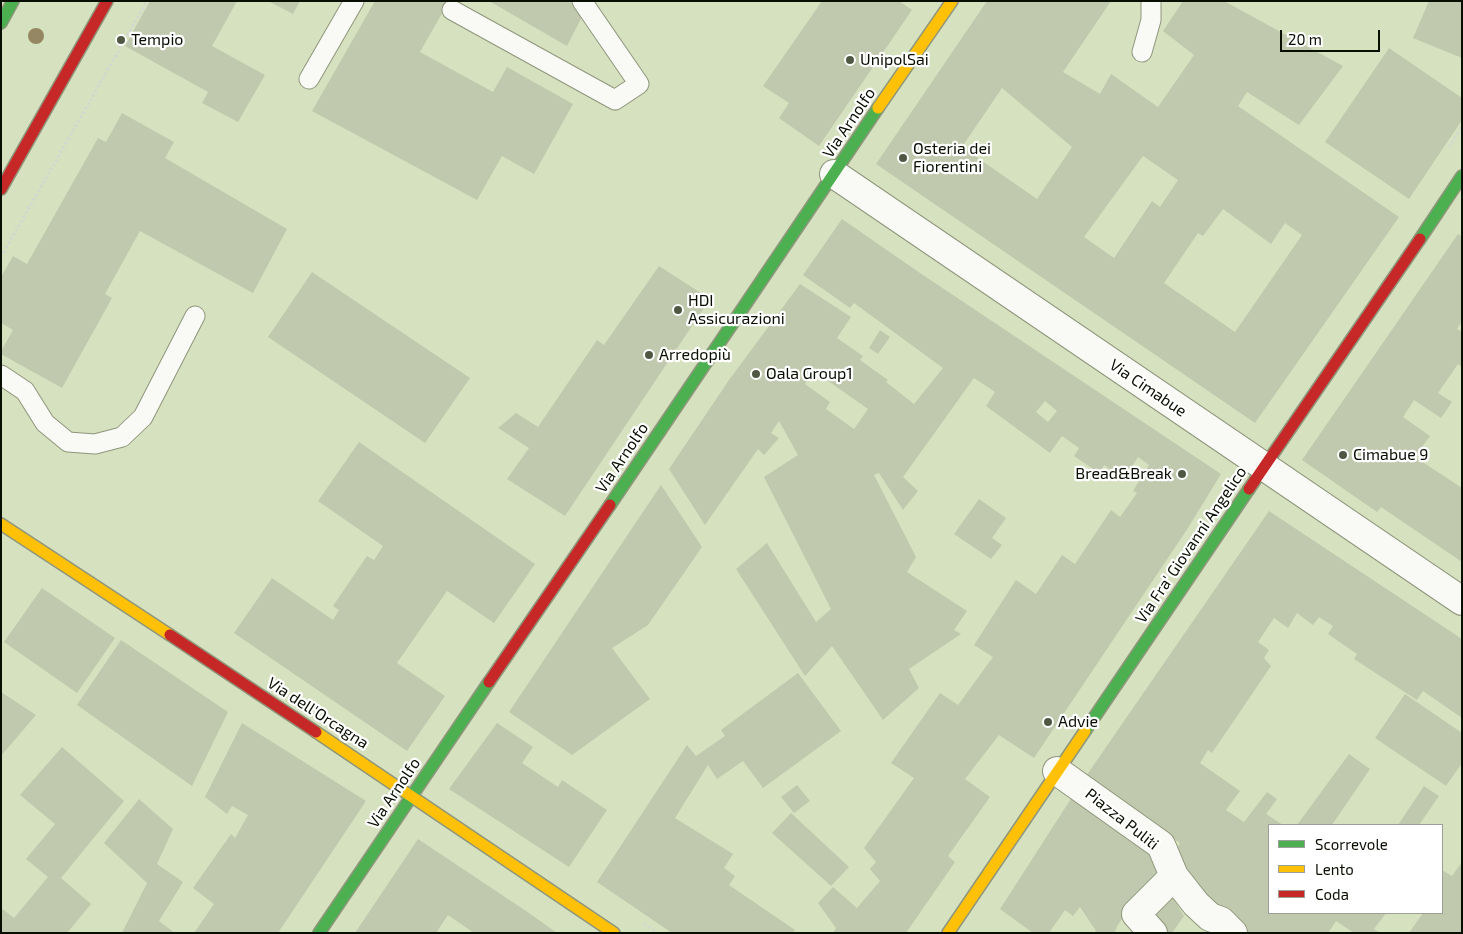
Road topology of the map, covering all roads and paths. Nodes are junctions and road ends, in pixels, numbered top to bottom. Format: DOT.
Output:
graph roads {
  1 [pos="13,1"];
  2 [pos="107,1"];
  3 [pos="147,1"];
  4 [pos="354,1"];
  5 [pos="582,1"];
  6 [pos="952,1"];
  7 [pos="1151,1"];
  8 [pos="452,10"];
  9 [pos="1,23"];
  10 [pos="1142,52"];
  11 [pos="309,79"];
  12 [pos="834,174"];
  13 [pos="1462,176"];
  14 [pos="1,189"];
  15 [pos="1,257"];
  16 [pos="196,316"];
  17 [pos="1,375"];
  18 [pos="1264,467"];
  19 [pos="1,524"];
  20 [pos="1462,601"];
  21 [pos="1057,770"];
  22 [pos="412,795"];
  23 [pos="1174,876"];
  24 [pos="639,920"];
  25 [pos="1203,925"];
  26 [pos="319,933"];
  27 [pos="614,933"];
  28 [pos="658,933"];
  29 [pos="948,933"];
  30 [pos="1153,933"];
  31 [pos="1233,933"];
  1 -- 9 [label="street"];
  2 -- 14 [label="street"];
  3 -- 15 [label="path"];
  4 -- 11 [label="lane"];
  5 -- 8 [label="lane"];
  6 -- 12 [label="street, Via Arnolfo"];
  7 -- 10 [label="lane"];
  12 -- 18 [label="street, Via Cimabue"];
  12 -- 22 [label="street, Via Arnolfo"];
  13 -- 18 [label="street, Via Fra' Giovanni Angelico"];
  16 -- 17 [label="lane"];
  18 -- 20 [label="street, Via Cimabue"];
  18 -- 21 [label="street, Via Fra' Giovanni Angelico"];
  19 -- 22 [label="street, Via dell'Orcagna"];
  21 -- 23 [label="street, Piazza Puliti"];
  21 -- 29 [label="street, Via Fra' Giovanni Angelico"];
  22 -- 26 [label="street, Via Arnolfo"];
  22 -- 27 [label="street, Via dell'Orcagna"];
  23 -- 25 [label="street, Piazza Puliti"];
  23 -- 30 [label="street"];
  24 -- 28 [label="path"];
  25 -- 31 [label="street, Piazza Puliti"];
}
